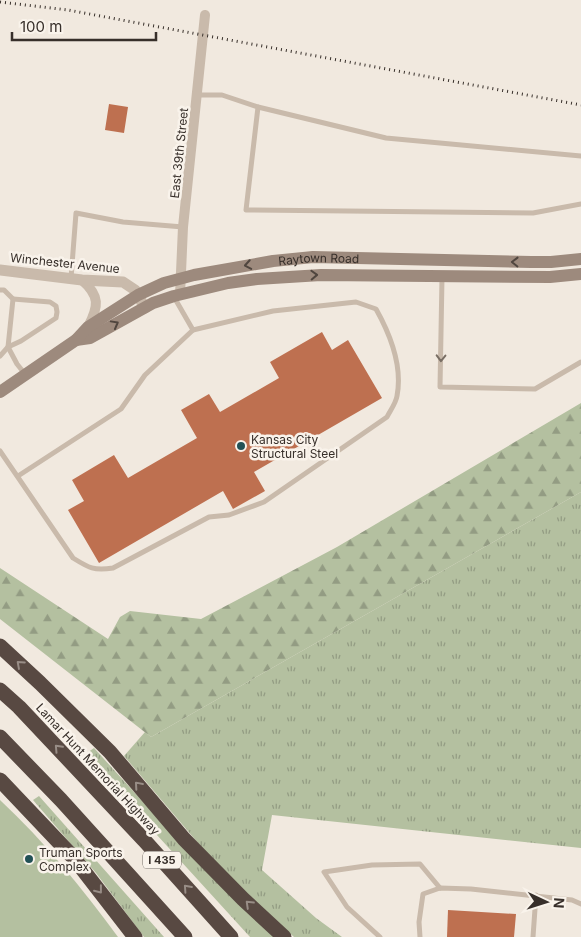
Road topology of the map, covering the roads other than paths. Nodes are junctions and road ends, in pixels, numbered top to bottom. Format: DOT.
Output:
graph roads {
  1 [pos="205,15"];
  2 [pos="198,95"];
  3 [pos="258,107"];
  4 [pos="581,156"];
  5 [pos="581,204"];
  6 [pos="183,228"];
  7 [pos="380,259"];
  8 [pos="581,259"];
  9 [pos="551,262"];
  10 [pos="0,270"];
  11 [pos="581,274"];
  12 [pos="378,275"];
  13 [pos="442,276"];
  14 [pos="552,277"];
  15 [pos="180,278"];
  16 [pos="77,279"];
  17 [pos="0,290"];
  18 [pos="138,295"];
  19 [pos="177,296"];
  20 [pos="13,299"];
  21 [pos="145,308"];
  22 [pos="88,327"];
  23 [pos="193,330"];
  24 [pos="76,340"];
  25 [pos="8,347"];
  26 [pos="0,356"];
  27 [pos="581,362"];
  28 [pos="26,374"];
  29 [pos="0,392"];
  30 [pos="0,451"];
  31 [pos="18,476"];
  32 [pos="0,646"];
  33 [pos="0,690"];
  34 [pos="0,737"];
  35 [pos="0,780"];
  36 [pos="440,888"];
  37 [pos="536,895"];
  38 [pos="581,904"];
  39 [pos="135,937"];
  40 [pos="185,937"];
  41 [pos="231,937"];
  42 [pos="284,937"];
  43 [pos="380,937"];
  44 [pos="420,937"];
  45 [pos="533,937"];
  1 -- 2 [label="street, East 39th Street"];
  2 -- 3 [label="lane"];
  2 -- 6 [label="street, East 39th Street"];
  3 -- 4 [label="lane"];
  3 -- 5 [label="lane"];
  6 -- 15 [label="street, East 39th Street"];
  6 -- 16 [label="lane"];
  9 -- 7 [label="main road, Raytown Road, one-way"];
  7 -- 12 [label="main road"];
  7 -- 15 [label="main road, Raytown Road, one-way"];
  8 -- 9 [label="main road, Raytown Road"];
  9 -- 14 [label="main road"];
  10 -- 16 [label="street, Winchester Avenue"];
  11 -- 14 [label="main road, Raytown Road"];
  12 -- 13 [label="main road, Raytown Road"];
  19 -- 12 [label="main road, Raytown Road, one-way"];
  13 -- 14 [label="main road, Raytown Road"];
  13 -- 27 [label="lane, one-way"];
  15 -- 18 [label="main road, Raytown Road"];
  15 -- 19 [label="street, East 39th Street"];
  16 -- 18 [label="street, Winchester Avenue"];
  16 -- 22 [label="street"];
  17 -- 20 [label="lane"];
  18 -- 21 [label="street, Winchester Avenue"];
  18 -- 22 [label="main road, Raytown Road"];
  19 -- 21 [label="main road, Raytown Road"];
  19 -- 23 [label="lane"];
  20 -- 25 [label="lane"];
  20 -- 25 [label="lane"];
  24 -- 21 [label="main road, Raytown Road, one-way"];
  22 -- 24 [label="main road, Raytown Road"];
  23 -- 31 [label="lane"];
  23 -- 31 [label="lane"];
  24 -- 28 [label="main road, Raytown Road"];
  25 -- 26 [label="lane"];
  25 -- 28 [label="lane"];
  28 -- 29 [label="main road, Raytown Road"];
  30 -- 31 [label="lane"];
  42 -- 32 [label="highway, one-way"];
  41 -- 33 [label="highway, Lamar Hunt Memorial Highway / I 435, one-way"];
  34 -- 40 [label="highway, I 435"];
  35 -- 39 [label="highway, one-way"];
  36 -- 37 [label="lane"];
  36 -- 43 [label="lane"];
  36 -- 44 [label="lane"];
  37 -- 38 [label="lane"];
  37 -- 45 [label="lane"];
}
